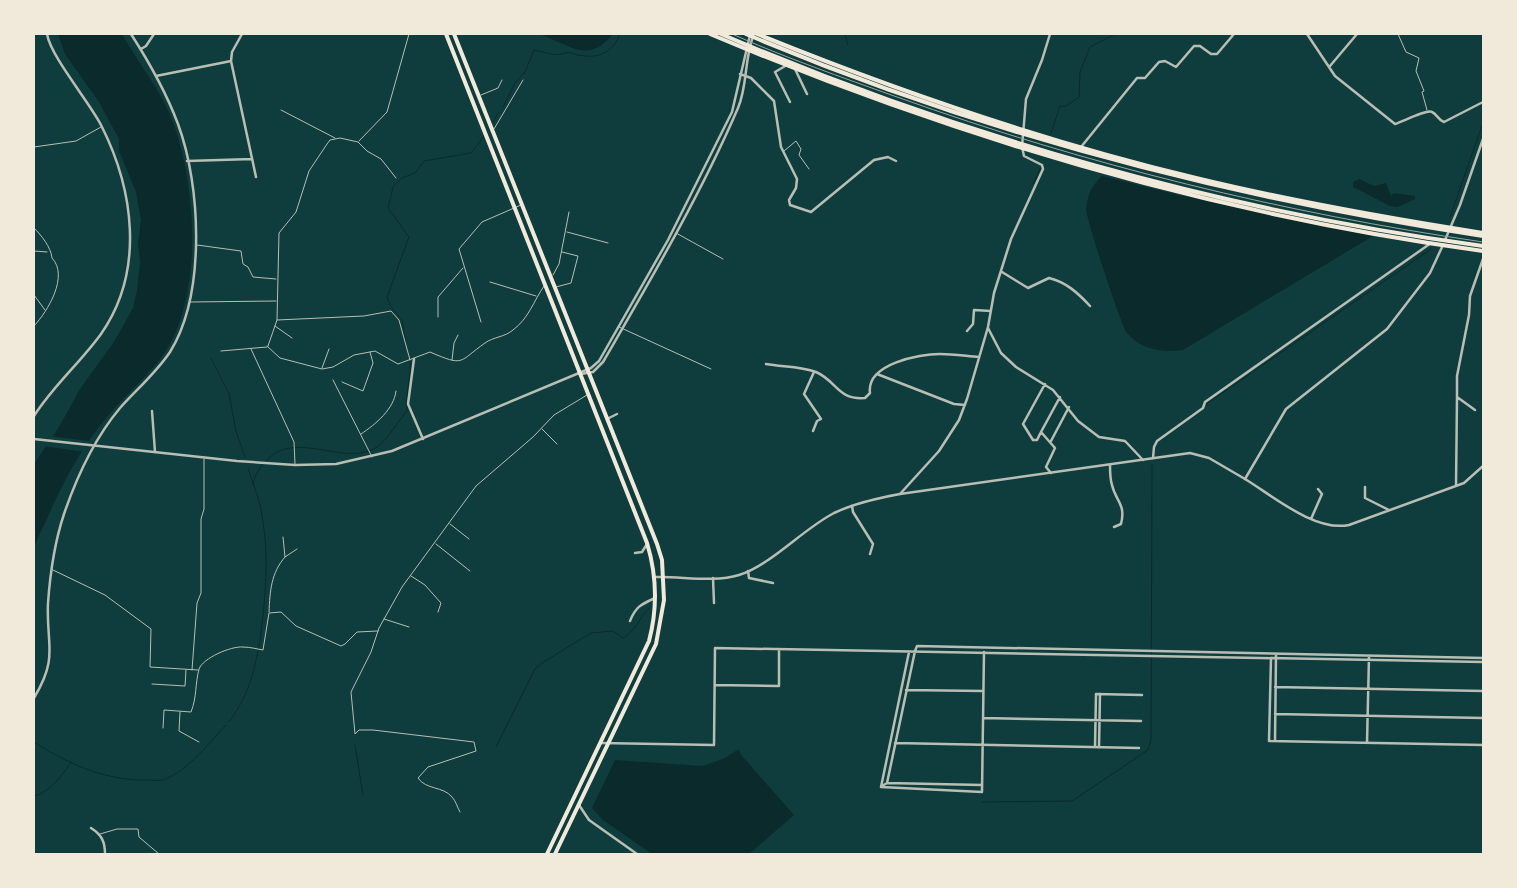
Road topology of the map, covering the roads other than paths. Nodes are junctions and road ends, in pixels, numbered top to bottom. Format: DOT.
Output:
graph roads {
  1 [pos="47,34"];
  2 [pos="131,34"];
  3 [pos="154,34"];
  4 [pos="242,34"];
  5 [pos="409,34"];
  6 [pos="446,34"];
  7 [pos="454,34"];
  8 [pos="712,34"];
  9 [pos="721,34"];
  10 [pos="752,34"];
  11 [pos="1050,34"];
  12 [pos="1234,34"];
  13 [pos="1307,34"];
  14 [pos="1357,34"];
  15 [pos="1398,34"];
  16 [pos="732,39"];
  17 [pos="748,47"];
  18 [pos="141,49"];
  19 [pos="231,61"];
  20 [pos="786,65"];
  21 [pos="1330,66"];
  22 [pos="795,69"];
  23 [pos="740,74"];
  24 [pos="744,74"];
  25 [pos="156,76"];
  26 [pos="502,80"];
  27 [pos="523,80"];
  28 [pos="882,83"];
  29 [pos="866,92"];
  30 [pos="896,92"];
  31 [pos="806,94"];
  32 [pos="478,96"];
  33 [pos="790,102"];
  34 [pos="884,102"];
  35 [pos="1483,102"];
  36 [pos="281,110"];
  37 [pos="1428,111"];
  38 [pos="102,127"];
  39 [pos="492,131"];
  40 [pos="1023,132"];
  41 [pos="335,138"];
  42 [pos="1483,139"];
  43 [pos="358,142"];
  44 [pos="716,143"];
  45 [pos="720,144"];
  46 [pos="1022,145"];
  47 [pos="34,147"];
  48 [pos="1081,147"];
  49 [pos="783,152"];
  50 [pos="252,159"];
  51 [pos="187,161"];
  52 [pos="896,161"];
  53 [pos="809,169"];
  54 [pos="1128,173"];
  55 [pos="256,177"];
  56 [pos="396,178"];
  57 [pos="1159,186"];
  58 [pos="1238,191"];
  59 [pos="1254,191"];
  60 [pos="521,205"];
  61 [pos="1235,205"];
  62 [pos="1253,205"];
  63 [pos="1324,205"];
  64 [pos="514,208"];
  65 [pos="569,212"];
  66 [pos="1341,213"];
  67 [pos="681,214"];
  68 [pos="685,216"];
  69 [pos="34,228"];
  70 [pos="1449,229"];
  71 [pos="566,232"];
  72 [pos="1483,232"];
  73 [pos="676,233"];
  74 [pos="1483,236"];
  75 [pos="608,243"];
  76 [pos="1431,243"];
  77 [pos="1444,243"];
  78 [pos="197,245"];
  79 [pos="1483,246"];
  80 [pos="34,251"];
  81 [pos="1483,251"];
  82 [pos="47,252"];
  83 [pos="562,252"];
  84 [pos="723,259"];
  85 [pos="1483,259"];
  86 [pos="464,267"];
  87 [pos="1002,272"];
  88 [pos="277,279"];
  89 [pos="550,279"];
  90 [pos="490,282"];
  91 [pos="545,285"];
  92 [pos="553,288"];
  93 [pos="34,295"];
  94 [pos="537,296"];
  95 [pos="277,301"];
  96 [pos="190,302"];
  97 [pos="1090,306"];
  98 [pos="45,310"];
  99 [pos="991,311"];
  100 [pos="438,317"];
  101 [pos="277,320"];
  102 [pos="480,322"];
  103 [pos="34,326"];
  104 [pos="275,326"];
  105 [pos="618,326"];
  106 [pos="988,327"];
  107 [pos="622,328"];
  108 [pos="967,330"];
  109 [pos="458,335"];
  110 [pos="292,338"];
  111 [pos="267,346"];
  112 [pos="251,349"];
  113 [pos="328,349"];
  114 [pos="221,351"];
  115 [pos="370,352"];
  116 [pos="979,357"];
  117 [pos="414,359"];
  118 [pos="410,361"];
  119 [pos="452,361"];
  120 [pos="766,364"];
  121 [pos="322,368"];
  122 [pos="711,368"];
  123 [pos="587,372"];
  124 [pos="814,372"];
  125 [pos="580,374"];
  126 [pos="877,374"];
  127 [pos="333,380"];
  128 [pos="342,382"];
  129 [pos="1045,384"];
  130 [pos="396,391"];
  131 [pos="595,392"];
  132 [pos="588,395"];
  133 [pos="1060,396"];
  134 [pos="1456,397"];
  135 [pos="965,405"];
  136 [pos="1069,407"];
  137 [pos="1475,410"];
  138 [pos="152,411"];
  139 [pos="617,414"];
  140 [pos="34,416"];
  141 [pos="606,419"];
  142 [pos="541,428"];
  143 [pos="813,431"];
  144 [pos="1042,432"];
  145 [pos="361,434"];
  146 [pos="423,438"];
  147 [pos="34,439"];
  148 [pos="1051,441"];
  149 [pos="557,444"];
  150 [pos="94,446"];
  151 [pos="155,452"];
  152 [pos="372,457"];
  153 [pos="204,458"];
  154 [pos="1154,458"];
  155 [pos="1143,460"];
  156 [pos="295,465"];
  157 [pos="1110,465"];
  158 [pos="1483,466"];
  159 [pos="1051,473"];
  160 [pos="1245,479"];
  161 [pos="1366,486"];
  162 [pos="1456,486"];
  163 [pos="1318,489"];
  164 [pos="900,494"];
  165 [pos="852,506"];
  166 [pos="1389,510"];
  167 [pos="1311,519"];
  168 [pos="449,524"];
  169 [pos="1114,527"];
  170 [pos="282,537"];
  171 [pos="469,539"];
  172 [pos="647,543"];
  173 [pos="435,544"];
  174 [pos="298,549"];
  175 [pos="636,553"];
  176 [pos="870,554"];
  177 [pos="285,557"];
  178 [pos="53,570"];
  179 [pos="470,571"];
  180 [pos="748,571"];
  181 [pos="410,576"];
  182 [pos="655,577"];
  183 [pos="664,577"];
  184 [pos="713,578"];
  185 [pos="773,583"];
  186 [pos="656,597"];
  187 [pos="714,603"];
  188 [pos="438,612"];
  189 [pos="269,613"];
  190 [pos="384,619"];
  191 [pos="630,621"];
  192 [pos="409,627"];
  193 [pos="379,631"];
  194 [pos="779,650"];
  195 [pos="915,651"];
  196 [pos="909,652"];
  197 [pos="984,652"];
  198 [pos="1272,654"];
  199 [pos="1369,656"];
  200 [pos="1276,657"];
  201 [pos="1271,658"];
  202 [pos="1483,658"];
  203 [pos="1369,660"];
  204 [pos="1483,662"];
  205 [pos="186,669"];
  206 [pos="192,670"];
  207 [pos="199,670"];
  208 [pos="152,684"];
  209 [pos="715,685"];
  210 [pos="1275,687"];
  211 [pos="1368,688"];
  212 [pos="906,690"];
  213 [pos="983,691"];
  214 [pos="1483,691"];
  215 [pos="1100,694"];
  216 [pos="1142,695"];
  217 [pos="34,698"];
  218 [pos="180,711"];
  219 [pos="1275,714"];
  220 [pos="1368,716"];
  221 [pos="983,718"];
  222 [pos="1483,718"];
  223 [pos="1097,721"];
  224 [pos="1141,722"];
  225 [pos="163,728"];
  226 [pos="1274,741"];
  227 [pos="199,742"];
  228 [pos="600,743"];
  229 [pos="895,743"];
  230 [pos="1367,743"];
  231 [pos="608,744"];
  232 [pos="982,745"];
  233 [pos="1483,745"];
  234 [pos="1097,747"];
  235 [pos="1139,748"];
  236 [pos="886,784"];
  237 [pos="982,785"];
  238 [pos="880,787"];
  239 [pos="579,805"];
  240 [pos="460,812"];
  241 [pos="91,828"];
  242 [pos="100,834"];
  243 [pos="105,854"];
  244 [pos="159,854"];
  245 [pos="547,854"];
  246 [pos="555,854"];
  247 [pos="637,854"];
  1 -- 38 [label="street"];
  2 -- 18 [label="street"];
  3 -- 18 [label="street"];
  4 -- 19 [label="street"];
  5 -- 43 [label="lane"];
  6 -- 64 [label="main road"];
  7 -- 32 [label="main road"];
  8 -- 16 [label="main road"];
  8 -- 17 [label="main road"];
  9 -- 16 [label="main road"];
  10 -- 17 [label="street"];
  10 -- 28 [label="main road"];
  10 -- 30 [label="main road"];
  11 -- 40 [label="street"];
  12 -- 48 [label="street"];
  13 -- 21 [label="street"];
  14 -- 21 [label="street"];
  15 -- 37 [label="lane"];
  16 -- 17 [label="main road"];
  17 -- 20 [label="main road"];
  17 -- 23 [label="street"];
  17 -- 24 [label="street"];
  17 -- 29 [label="main road"];
  18 -- 25 [label="street"];
  19 -- 25 [label="street"];
  19 -- 50 [label="street"];
  20 -- 22 [label="main road"];
  20 -- 33 [label="street"];
  21 -- 37 [label="street"];
  22 -- 31 [label="street"];
  22 -- 34 [label="main road"];
  23 -- 24 [label="street"];
  23 -- 44 [label="street"];
  24 -- 45 [label="street"];
  24 -- 49 [label="street"];
  25 -- 51 [label="street"];
  26 -- 32 [label="lane"];
  27 -- 39 [label="lane"];
  28 -- 30 [label="main road"];
  28 -- 40 [label="main road"];
  29 -- 34 [label="main road"];
  29 -- 46 [label="main road"];
  30 -- 40 [label="main road"];
  32 -- 39 [label="main road"];
  34 -- 46 [label="main road"];
  35 -- 37 [label="street"];
  36 -- 41 [label="lane"];
  38 -- 47 [label="lane"];
  38 -- 140 [label="street"];
  39 -- 60 [label="main road"];
  40 -- 46 [label="street"];
  40 -- 48 [label="main road"];
  40 -- 58 [label="main road"];
  41 -- 43 [label="lane"];
  41 -- 88 [label="lane"];
  42 -- 70 [label="street"];
  43 -- 56 [label="lane"];
  44 -- 45 [label="street"];
  44 -- 67 [label="street"];
  45 -- 68 [label="street"];
  46 -- 54 [label="main road"];
  46 -- 57 [label="main road"];
  46 -- 87 [label="street"];
  48 -- 59 [label="main road"];
  49 -- 52 [label="street"];
  49 -- 53 [label="lane"];
  50 -- 51 [label="street"];
  50 -- 55 [label="street"];
  51 -- 78 [label="street"];
  54 -- 57 [label="main road"];
  54 -- 62 [label="main road"];
  57 -- 61 [label="main road"];
  58 -- 59 [label="main road"];
  58 -- 66 [label="main road"];
  59 -- 63 [label="main road"];
  60 -- 64 [label="lane"];
  60 -- 89 [label="main road"];
  61 -- 62 [label="main road"];
  61 -- 76 [label="main road"];
  62 -- 77 [label="main road"];
  63 -- 66 [label="main road"];
  63 -- 70 [label="main road"];
  64 -- 86 [label="lane"];
  64 -- 91 [label="main road"];
  65 -- 71 [label="lane"];
  66 -- 70 [label="main road"];
  67 -- 68 [label="street"];
  67 -- 105 [label="street"];
  68 -- 73 [label="street"];
  69 -- 98 [label="lane"];
  70 -- 72 [label="main road"];
  70 -- 74 [label="main road"];
  70 -- 77 [label="street"];
  71 -- 75 [label="lane"];
  71 -- 83 [label="lane"];
  73 -- 84 [label="lane"];
  73 -- 107 [label="street"];
  76 -- 77 [label="main road"];
  76 -- 154 [label="street"];
  77 -- 79 [label="main road"];
  77 -- 81 [label="main road"];
  77 -- 160 [label="street"];
  78 -- 88 [label="lane"];
  78 -- 96 [label="street"];
  80 -- 82 [label="lane"];
  83 -- 89 [label="lane"];
  83 -- 92 [label="lane"];
  85 -- 134 [label="street"];
  86 -- 100 [label="lane"];
  86 -- 102 [label="lane"];
  87 -- 97 [label="street"];
  87 -- 99 [label="street"];
  88 -- 95 [label="lane"];
  89 -- 91 [label="lane"];
  89 -- 92 [label="main road"];
  90 -- 94 [label="lane"];
  91 -- 94 [label="lane"];
  91 -- 125 [label="main road"];
  92 -- 123 [label="main road"];
  93 -- 98 [label="lane"];
  94 -- 119 [label="lane"];
  95 -- 96 [label="lane"];
  95 -- 101 [label="lane"];
  96 -- 150 [label="street"];
  98 -- 103 [label="lane"];
  99 -- 106 [label="street"];
  99 -- 108 [label="street"];
  101 -- 104 [label="lane"];
  101 -- 118 [label="lane"];
  104 -- 110 [label="lane"];
  104 -- 111 [label="lane"];
  105 -- 107 [label="lane"];
  105 -- 123 [label="street"];
  106 -- 116 [label="street"];
  106 -- 129 [label="street"];
  107 -- 122 [label="lane"];
  107 -- 123 [label="street"];
  109 -- 119 [label="lane"];
  111 -- 112 [label="lane"];
  111 -- 121 [label="lane"];
  112 -- 114 [label="lane"];
  112 -- 156 [label="lane"];
  113 -- 121 [label="lane"];
  115 -- 118 [label="lane"];
  115 -- 121 [label="lane"];
  115 -- 128 [label="lane"];
  116 -- 126 [label="street"];
  116 -- 135 [label="street"];
  117 -- 118 [label="lane"];
  117 -- 119 [label="lane"];
  117 -- 146 [label="street"];
  120 -- 124 [label="street"];
  123 -- 125 [label="street"];
  123 -- 131 [label="main road"];
  124 -- 126 [label="street"];
  124 -- 143 [label="street"];
  125 -- 132 [label="main road"];
  125 -- 146 [label="street"];
  126 -- 135 [label="street"];
  127 -- 145 [label="lane"];
  129 -- 133 [label="street"];
  129 -- 144 [label="street"];
  130 -- 145 [label="lane"];
  131 -- 132 [label="lane"];
  131 -- 141 [label="main road"];
  132 -- 142 [label="lane"];
  132 -- 172 [label="main road"];
  133 -- 136 [label="street"];
  133 -- 144 [label="street"];
  134 -- 137 [label="street"];
  134 -- 162 [label="street"];
  135 -- 164 [label="street"];
  136 -- 148 [label="street"];
  136 -- 155 [label="street"];
  138 -- 151 [label="street"];
  139 -- 141 [label="street"];
  141 -- 183 [label="main road"];
  142 -- 149 [label="lane"];
  142 -- 168 [label="lane"];
  144 -- 148 [label="street"];
  145 -- 152 [label="lane"];
  146 -- 152 [label="street"];
  147 -- 150 [label="street"];
  148 -- 159 [label="street"];
  150 -- 151 [label="street"];
  150 -- 178 [label="street"];
  151 -- 153 [label="street"];
  152 -- 156 [label="street"];
  153 -- 156 [label="street"];
  153 -- 206 [label="lane"];
  154 -- 155 [label="street"];
  154 -- 160 [label="street"];
  155 -- 157 [label="street"];
  157 -- 159 [label="street"];
  157 -- 169 [label="street"];
  158 -- 162 [label="street"];
  159 -- 164 [label="street"];
  160 -- 167 [label="street"];
  161 -- 166 [label="street"];
  162 -- 166 [label="street"];
  163 -- 167 [label="street"];
  164 -- 165 [label="street"];
  165 -- 176 [label="street"];
  165 -- 180 [label="street"];
  166 -- 167 [label="street"];
  168 -- 171 [label="lane"];
  168 -- 173 [label="lane"];
  170 -- 177 [label="lane"];
  172 -- 175 [label="street"];
  172 -- 182 [label="main road"];
  173 -- 179 [label="lane"];
  173 -- 181 [label="lane"];
  174 -- 177 [label="lane"];
  177 -- 189 [label="lane"];
  178 -- 205 [label="lane"];
  178 -- 217 [label="street"];
  180 -- 184 [label="street"];
  180 -- 185 [label="street"];
  181 -- 188 [label="lane"];
  181 -- 190 [label="lane"];
  182 -- 183 [label="street"];
  182 -- 186 [label="main road"];
  183 -- 184 [label="street"];
  183 -- 231 [label="main road"];
  184 -- 187 [label="street"];
  186 -- 191 [label="street"];
  186 -- 228 [label="main road"];
  189 -- 193 [label="lane"];
  189 -- 207 [label="lane"];
  190 -- 192 [label="lane"];
  190 -- 193 [label="lane"];
  193 -- 240 [label="lane"];
  194 -- 196 [label="street"];
  194 -- 209 [label="street"];
  194 -- 209 [label="street"];
  195 -- 196 [label="street"];
  195 -- 197 [label="street"];
  195 -- 198 [label="street"];
  195 -- 212 [label="street"];
  196 -- 238 [label="street"];
  197 -- 201 [label="street"];
  197 -- 213 [label="street"];
  198 -- 200 [label="street"];
  198 -- 201 [label="street"];
  199 -- 200 [label="street"];
  199 -- 202 [label="street"];
  199 -- 203 [label="street"];
  200 -- 201 [label="street"];
  200 -- 203 [label="street"];
  200 -- 210 [label="street"];
  201 -- 226 [label="street"];
  203 -- 204 [label="street"];
  203 -- 211 [label="street"];
  205 -- 206 [label="lane"];
  205 -- 208 [label="lane"];
  206 -- 207 [label="lane"];
  207 -- 218 [label="lane"];
  209 -- 231 [label="street"];
  210 -- 211 [label="street"];
  210 -- 219 [label="street"];
  211 -- 214 [label="street"];
  211 -- 220 [label="street"];
  212 -- 213 [label="street"];
  212 -- 229 [label="street"];
  213 -- 221 [label="street"];
  215 -- 216 [label="street"];
  215 -- 223 [label="street"];
  215 -- 223 [label="street"];
  218 -- 225 [label="lane"];
  218 -- 227 [label="lane"];
  219 -- 220 [label="street"];
  219 -- 226 [label="street"];
  220 -- 222 [label="street"];
  220 -- 230 [label="street"];
  221 -- 223 [label="street"];
  221 -- 232 [label="street"];
  223 -- 224 [label="street"];
  223 -- 234 [label="street"];
  226 -- 230 [label="street"];
  228 -- 231 [label="street"];
  228 -- 245 [label="main road"];
  229 -- 232 [label="street"];
  229 -- 236 [label="street"];
  230 -- 233 [label="street"];
  231 -- 239 [label="main road"];
  232 -- 234 [label="street"];
  232 -- 237 [label="street"];
  234 -- 235 [label="street"];
  236 -- 237 [label="street"];
  236 -- 238 [label="street"];
  237 -- 238 [label="street"];
  239 -- 246 [label="main road"];
  239 -- 247 [label="street"];
  241 -- 242 [label="street"];
  242 -- 243 [label="street"];
  242 -- 244 [label="lane"];
}
